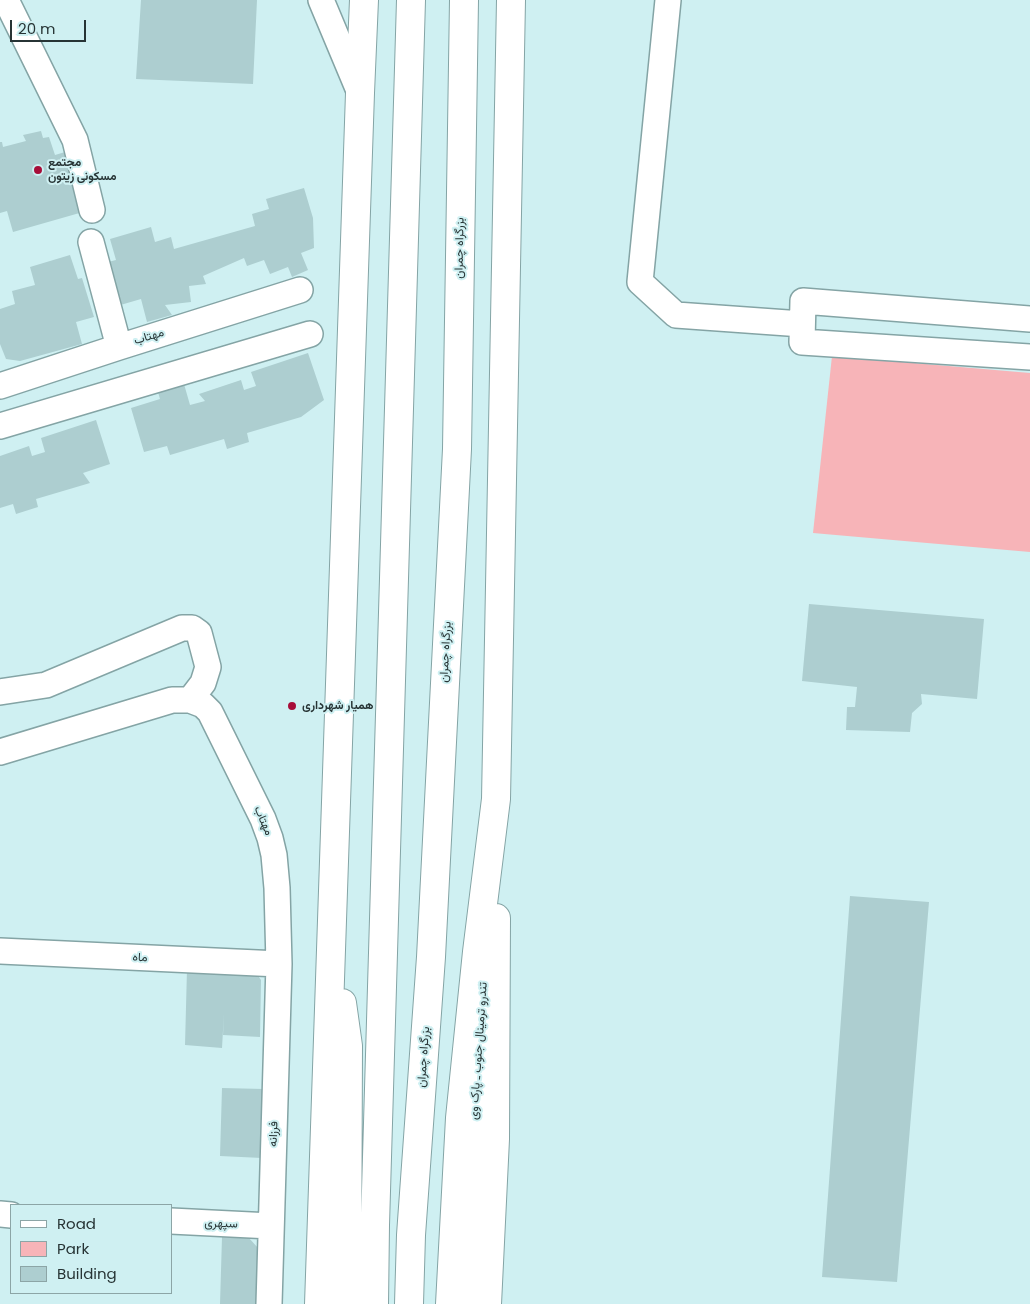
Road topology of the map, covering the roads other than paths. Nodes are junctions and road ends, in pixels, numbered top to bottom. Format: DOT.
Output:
graph roads {
  1 [pos="6,0"];
  2 [pos="321,0"];
  3 [pos="364,0"];
  4 [pos="410,0"];
  5 [pos="464,0"];
  6 [pos="668,0"];
  7 [pos="0,6"];
  8 [pos="511,12"];
  9 [pos="360,92"];
  10 [pos="92,210"];
  11 [pos="91,242"];
  12 [pos="300,290"];
  13 [pos="1030,319"];
  14 [pos="802,324"];
  15 [pos="310,334"];
  16 [pos="119,347"];
  17 [pos="1030,357"];
  18 [pos="0,386"];
  19 [pos="0,426"];
  20 [pos="0,692"];
  21 [pos="190,700"];
  22 [pos="0,752"];
  23 [pos="496,799"];
  24 [pos="332,920"];
  25 [pos="0,951"];
  26 [pos="279,964"];
  27 [pos="172,1222"];
  28 [pos="271,1226"];
  29 [pos="269,1304"];
  30 [pos="319,1304"];
  31 [pos="347,1304"];
  32 [pos="374,1304"];
  33 [pos="409,1304"];
  34 [pos="450,1304"];
  35 [pos="467,1304"];
  36 [pos="488,1304"];
  1 -- 7 [label="street"];
  1 -- 10 [label="street"];
  2 -- 9 [label="street"];
  3 -- 9 [label="highway"];
  4 -- 32 [label="highway"];
  5 -- 33 [label="highway, بزرگراه چمران"];
  6 -- 14 [label="street"];
  8 -- 23 [label="highway"];
  9 -- 24 [label="highway"];
  11 -- 16 [label="street"];
  12 -- 16 [label="street, مهتاب"];
  13 -- 14 [label="street"];
  14 -- 17 [label="street"];
  15 -- 19 [label="street"];
  16 -- 18 [label="street, مهتاب"];
  20 -- 21 [label="street"];
  21 -- 22 [label="street"];
  21 -- 26 [label="street, مهتاب"];
  23 -- 34 [label="highway"];
  23 -- 35 [label="street, تندرو ترمینال جنوب ـ پارک وی"];
  23 -- 36 [label="highway"];
  24 -- 30 [label="highway"];
  24 -- 31 [label="highway"];
  25 -- 26 [label="street, ماه"];
  26 -- 28 [label="street, فرزانه"];
  27 -- 28 [label="street, سپهری"];
  28 -- 29 [label="street, فرزانه"];
}
